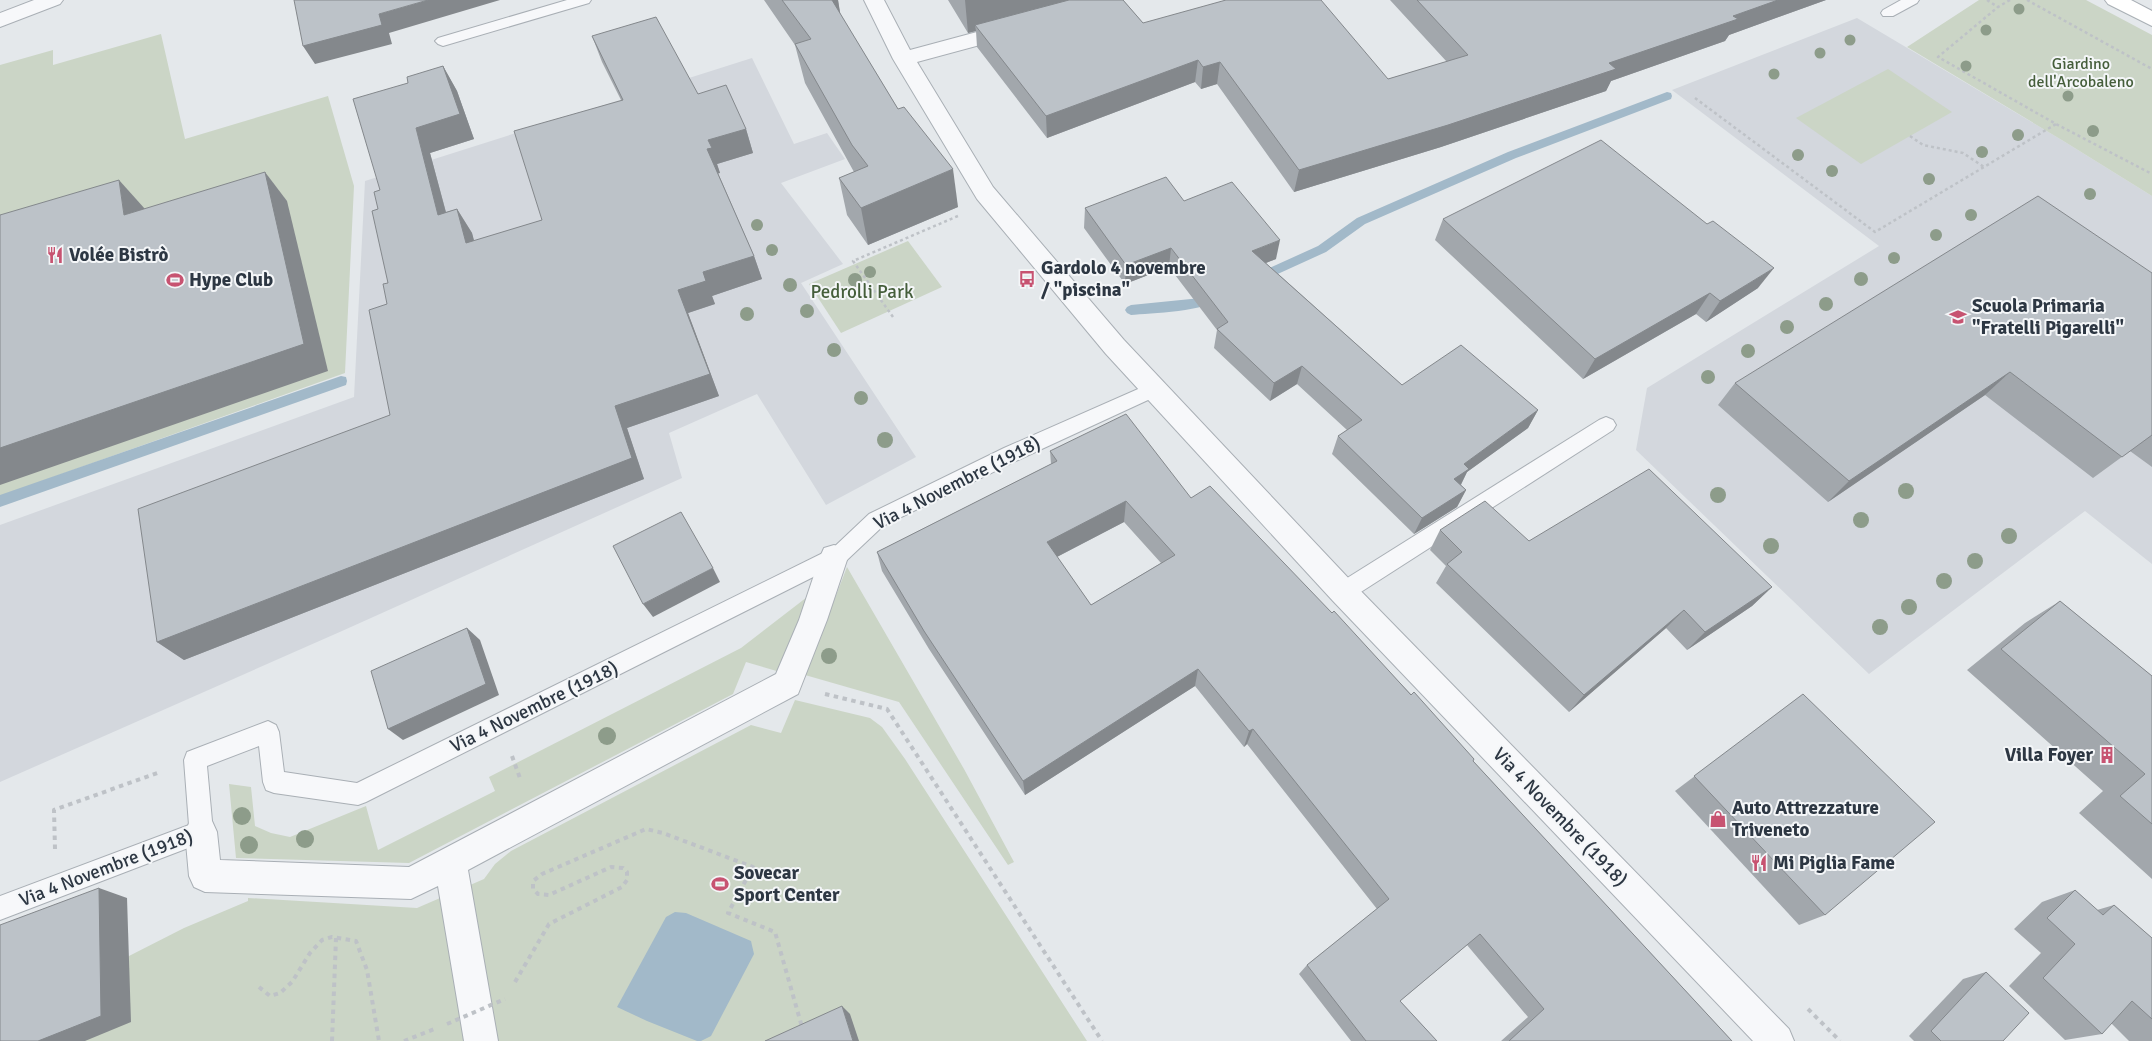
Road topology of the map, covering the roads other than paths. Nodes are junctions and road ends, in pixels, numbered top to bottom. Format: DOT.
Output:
graph roads {
  1 [pos="53,0"];
  2 [pos="584,0"];
  3 [pos="874,0"];
  4 [pos="1912,0"];
  5 [pos="2115,0"];
  6 [pos="1888,13"];
  7 [pos="2152,19"];
  8 [pos="0,20"];
  9 [pos="1033,24"];
  10 [pos="443,41"];
  11 [pos="904,59"];
  12 [pos="1154,389"];
  13 [pos="1606,425"];
  14 [pos="834,557"];
  15 [pos="1343,592"];
  16 [pos="201,832"];
  17 [pos="450,863"];
  18 [pos="0,908"];
  19 [pos="481,1041"];
  20 [pos="1777,1041"];
  1 -- 8 [label="street"];
  2 -- 10 [label="lane"];
  3 -- 11 [label="street, Via 4 Novembre (1918)"];
  4 -- 6 [label="lane"];
  5 -- 7 [label="main road"];
  9 -- 11 [label="street"];
  11 -- 12 [label="street, Via 4 Novembre (1918)"];
  12 -- 14 [label="lane, Via 4 Novembre (1918)"];
  12 -- 15 [label="street, Via 4 Novembre (1918)"];
  13 -- 15 [label="lane"];
  14 -- 16 [label="lane, Via 4 Novembre (1918)"];
  14 -- 17 [label="street"];
  15 -- 20 [label="street, Via 4 Novembre (1918)"];
  16 -- 17 [label="street"];
  16 -- 18 [label="lane, Via 4 Novembre (1918)"];
  17 -- 19 [label="street"];
}
